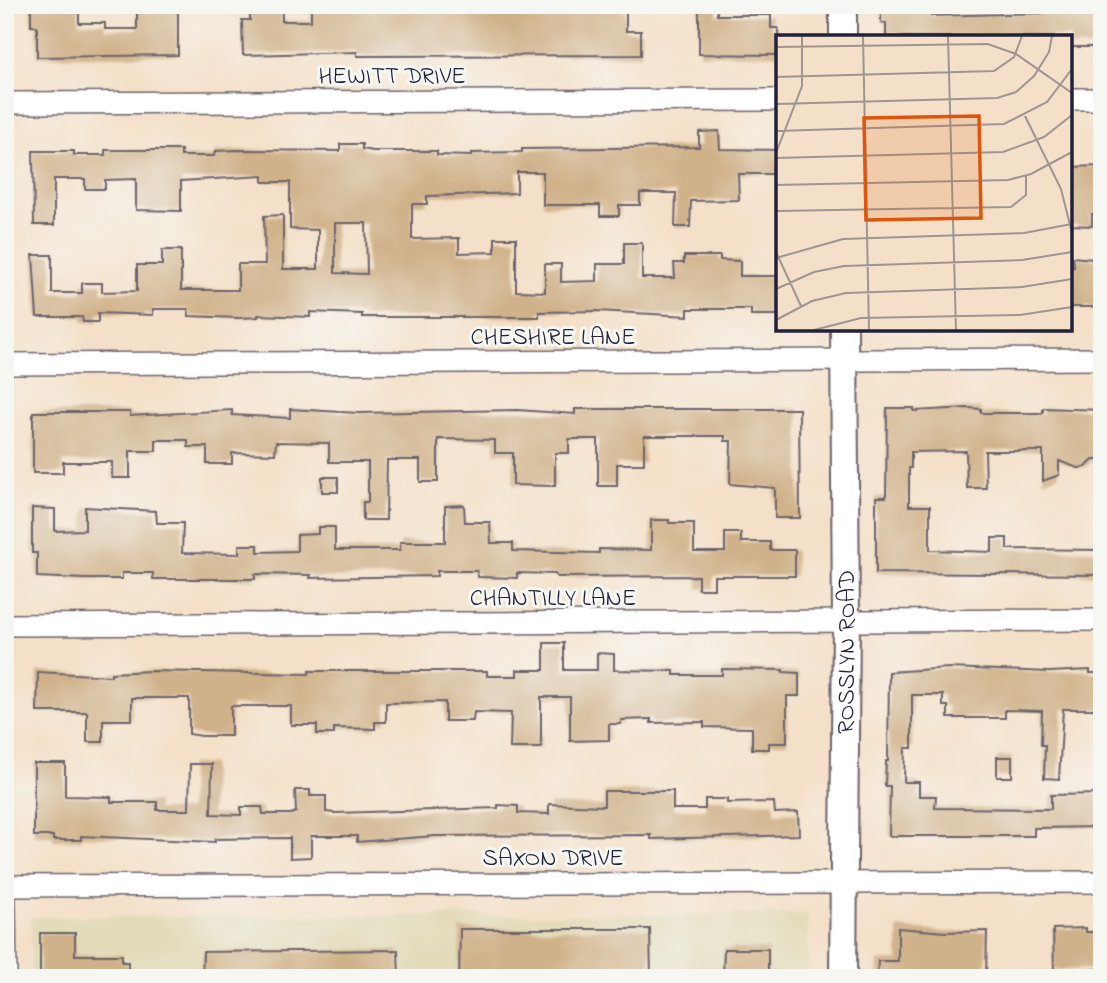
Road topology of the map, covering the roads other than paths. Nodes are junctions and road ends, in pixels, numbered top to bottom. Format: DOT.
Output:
graph roads {
  1 [pos="843,5"];
  2 [pos="843,35"];
  3 [pos="1072,99"];
  4 [pos="1102,99"];
  5 [pos="776,100"];
  6 [pos="5,103"];
  7 [pos="844,331"];
  8 [pos="1102,359"];
  9 [pos="844,360"];
  10 [pos="5,364"];
  11 [pos="1102,620"];
  12 [pos="846,622"];
  13 [pos="5,625"];
  14 [pos="842,882"];
  15 [pos="1102,882"];
  16 [pos="5,886"];
  17 [pos="5,902"];
  18 [pos="6,978"];
  19 [pos="842,978"];
  1 -- 2 [label="street"];
  3 -- 4 [label="street"];
  5 -- 6 [label="street, HEWITT DRIVE"];
  7 -- 9 [label="street, ROSSLYN ROAD"];
  8 -- 9 [label="street, CHESHIRE LANE"];
  9 -- 10 [label="street, CHESHIRE LANE"];
  9 -- 12 [label="street, ROSSLYN ROAD"];
  11 -- 12 [label="street, CHANTILLY LANE"];
  12 -- 13 [label="street, CHANTILLY LANE"];
  12 -- 14 [label="street, ROSSLYN ROAD"];
  14 -- 15 [label="street, SAXON DRIVE"];
  14 -- 16 [label="street, SAXON DRIVE"];
  14 -- 19 [label="street, ROSSLYN ROAD"];
  17 -- 18 [label="street"];
}
